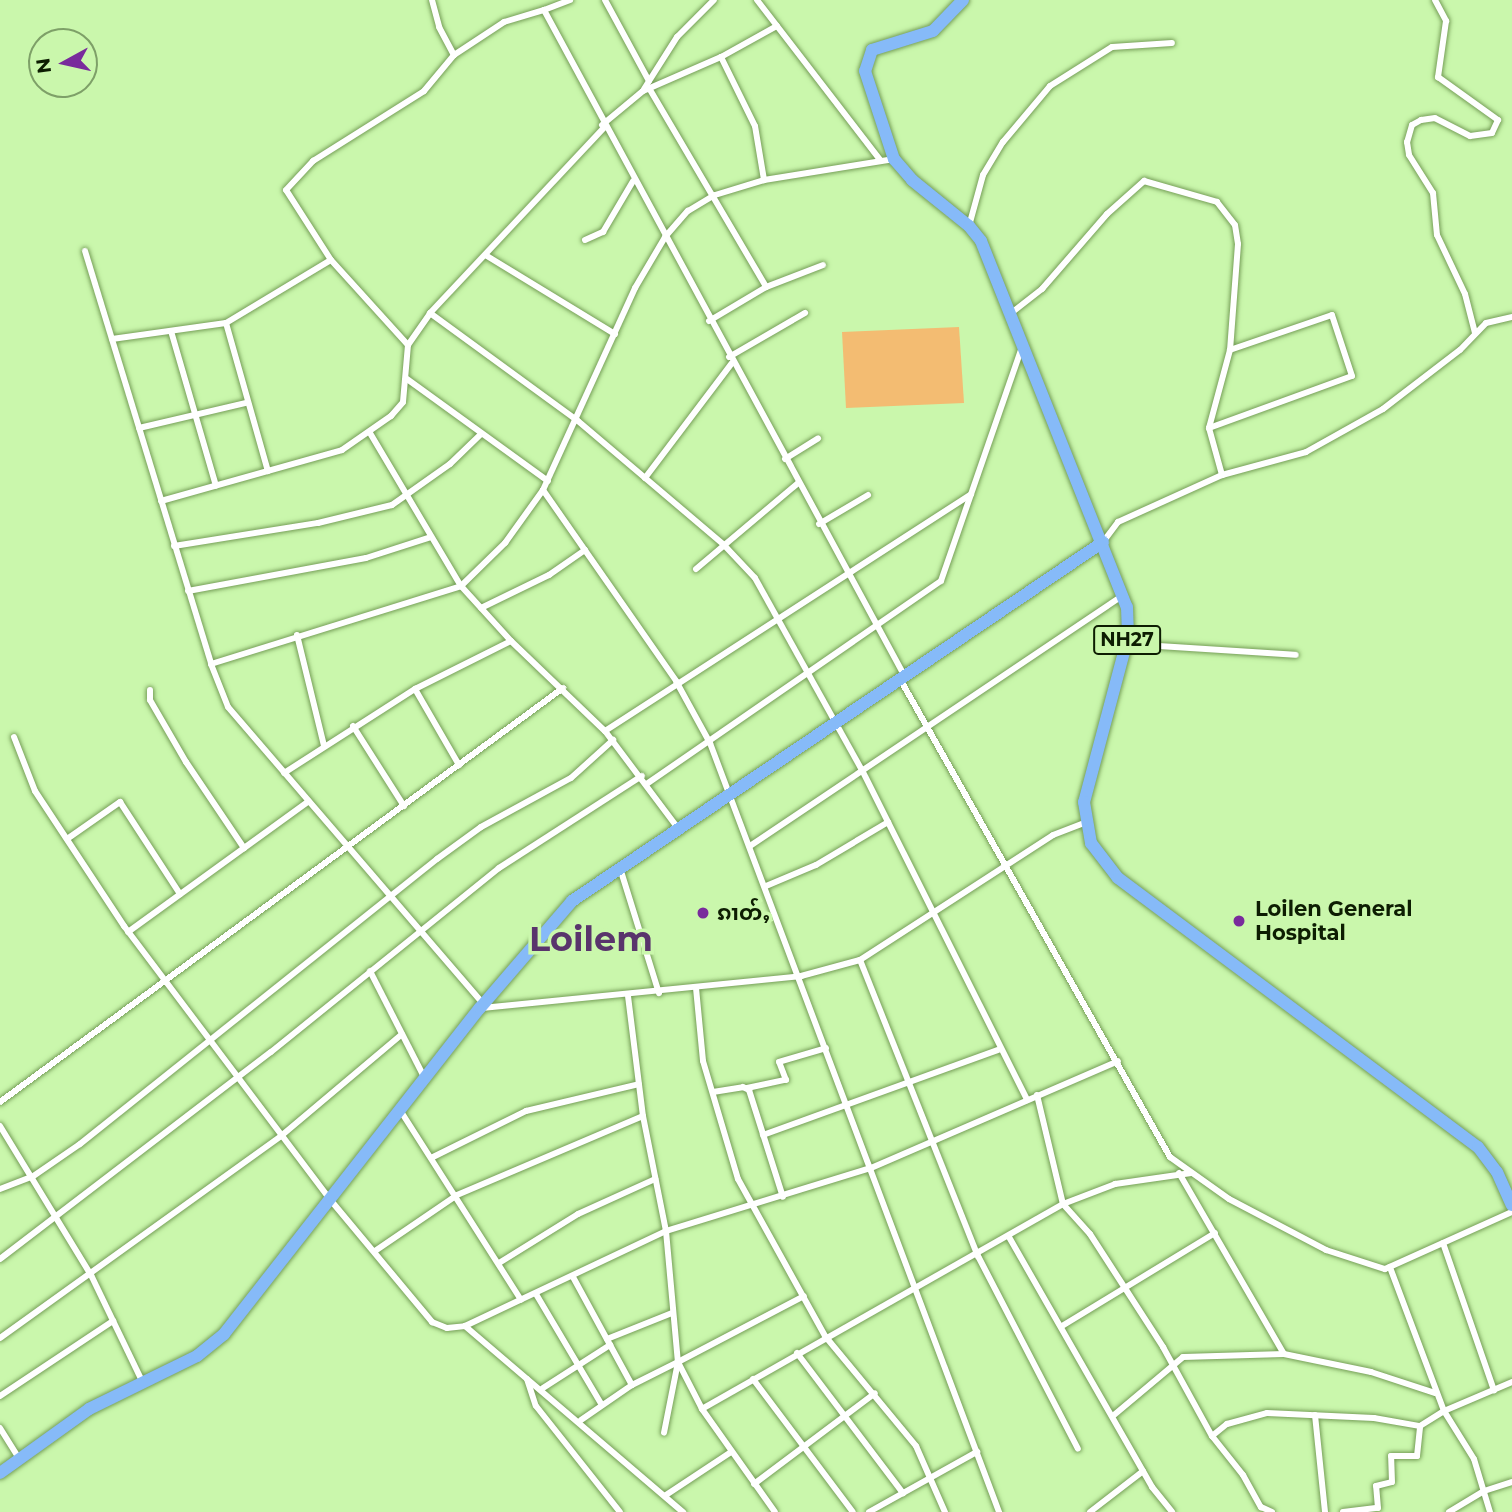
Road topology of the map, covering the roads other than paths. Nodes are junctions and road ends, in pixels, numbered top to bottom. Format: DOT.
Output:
graph roads {
  1 [pos="432,0"];
  2 [pos="570,0"];
  3 [pos="605,0"];
  4 [pos="714,0"];
  5 [pos="757,0"];
  6 [pos="963,0"];
  7 [pos="1435,0"];
  8 [pos="544,10"];
  9 [pos="777,26"];
  10 [pos="1172,43"];
  11 [pos="454,55"];
  12 [pos="721,57"];
  13 [pos="647,87"];
  14 [pos="603,127"];
  15 [pos="888,160"];
  16 [pos="764,180"];
  17 [pos="633,181"];
  18 [pos="715,195"];
  19 [pos="970,226"];
  20 [pos="665,237"];
  21 [pos="585,240"];
  22 [pos="85,251"];
  23 [pos="487,256"];
  24 [pos="331,260"];
  25 [pos="823,265"];
  26 [pos="766,287"];
  27 [pos="430,313"];
  28 [pos="806,313"];
  29 [pos="1010,314"];
  30 [pos="1512,317"];
  31 [pos="709,321"];
  32 [pos="226,323"];
  33 [pos="171,331"];
  34 [pos="1475,333"];
  35 [pos="615,334"];
  36 [pos="112,339"];
  37 [pos="408,345"];
  38 [pos="1023,345"];
  39 [pos="1230,350"];
  40 [pos="730,360"];
  41 [pos="407,379"];
  42 [pos="246,402"];
  43 [pos="193,415"];
  44 [pos="578,421"];
  45 [pos="139,428"];
  46 [pos="1209,428"];
  47 [pos="370,433"];
  48 [pos="481,434"];
  49 [pos="818,438"];
  50 [pos="785,459"];
  51 [pos="268,471"];
  52 [pos="1222,475"];
  53 [pos="645,478"];
  54 [pos="548,481"];
  55 [pos="798,483"];
  56 [pos="216,486"];
  57 [pos="543,490"];
  58 [pos="972,493"];
  59 [pos="868,495"];
  60 [pos="408,497"];
  61 [pos="161,501"];
  62 [pos="819,524"];
  63 [pos="431,537"];
  64 [pos="1103,542"];
  65 [pos="724,545"];
  66 [pos="174,546"];
  67 [pos="585,551"];
  68 [pos="696,569"];
  69 [pos="847,576"];
  70 [pos="461,586"];
  71 [pos="188,591"];
  72 [pos="1123,595"];
  73 [pos="481,608"];
  74 [pos="779,614"];
  75 [pos="876,628"];
  76 [pos="297,635"];
  77 [pos="511,641"];
  78 [pos="1126,644"];
  79 [pos="1296,655"];
  80 [pos="211,664"];
  81 [pos="809,673"];
  82 [pos="902,677"];
  83 [pos="676,681"];
  84 [pos="563,688"];
  85 [pos="415,689"];
  86 [pos="150,690"];
  87 [pos="834,722"];
  88 [pos="353,726"];
  89 [pos="929,728"];
  90 [pos="605,731"];
  91 [pos="14,737"];
  92 [pos="613,740"];
  93 [pos="710,743"];
  94 [pos="324,746"];
  95 [pos="459,765"];
  96 [pos="862,770"];
  97 [pos="284,773"];
  98 [pos="642,776"];
  99 [pos="648,783"];
  100 [pos="729,792"];
  101 [pos="309,801"];
  102 [pos="404,806"];
  103 [pos="888,822"];
  104 [pos="1085,823"];
  105 [pos="677,827"];
  106 [pos="67,839"];
  107 [pos="750,846"];
  108 [pos="349,847"];
  109 [pos="244,848"];
  110 [pos="1005,864"];
  111 [pos="619,866"];
  112 [pos="766,886"];
  113 [pos="180,894"];
  114 [pos="393,897"];
  115 [pos="933,909"];
  116 [pos="421,929"];
  117 [pos="128,932"];
  118 [pos="860,960"];
  119 [pos="370,971"];
  120 [pos="801,976"];
  121 [pos="166,982"];
  122 [pos="696,988"];
  123 [pos="659,993"];
  124 [pos="628,996"];
  125 [pos="482,1005"];
  126 [pos="401,1034"];
  127 [pos="210,1043"];
  128 [pos="826,1048"];
  129 [pos="998,1050"];
  130 [pos="1118,1061"];
  131 [pos="424,1077"];
  132 [pos="236,1078"];
  133 [pos="908,1082"];
  134 [pos="639,1084"];
  135 [pos="747,1088"];
  136 [pos="713,1092"];
  137 [pos="1037,1095"];
  138 [pos="1027,1100"];
  139 [pos="0,1102"];
  140 [pos="847,1104"];
  141 [pos="399,1109"];
  142 [pos="643,1116"];
  143 [pos="0,1126"];
  144 [pos="763,1135"];
  145 [pos="281,1136"];
  146 [pos="932,1145"];
  147 [pos="433,1157"];
  148 [pos="871,1168"];
  149 [pos="1180,1173"];
  150 [pos="1193,1174"];
  151 [pos="32,1177"];
  152 [pos="656,1179"];
  153 [pos="0,1189"];
  154 [pos="457,1195"];
  155 [pos="328,1197"];
  156 [pos="783,1197"];
  157 [pos="1063,1204"];
  158 [pos="1512,1205"];
  159 [pos="754,1206"];
  160 [pos="1512,1212"];
  161 [pos="57,1219"];
  162 [pos="666,1231"];
  163 [pos="1215,1233"];
  164 [pos="1009,1237"];
  165 [pos="1443,1243"];
  166 [pos="375,1251"];
  167 [pos="978,1256"];
  168 [pos="0,1259"];
  169 [pos="499,1263"];
  170 [pos="1390,1267"];
  171 [pos="90,1275"];
  172 [pos="573,1277"];
  173 [pos="918,1287"];
  174 [pos="1121,1288"];
  175 [pos="536,1294"];
  176 [pos="804,1296"];
  177 [pos="521,1300"];
  178 [pos="672,1313"];
  179 [pos="113,1321"];
  180 [pos="465,1326"];
  181 [pos="1062,1326"];
  182 [pos="825,1336"];
  183 [pos="0,1338"];
  184 [pos="609,1342"];
  185 [pos="797,1353"];
  186 [pos="1284,1354"];
  187 [pos="678,1362"];
  188 [pos="1172,1362"];
  189 [pos="577,1367"];
  190 [pos="527,1379"];
  191 [pos="753,1379"];
  192 [pos="142,1381"];
  193 [pos="1512,1382"];
  194 [pos="632,1385"];
  195 [pos="544,1388"];
  196 [pos="1494,1390"];
  197 [pos="875,1393"];
  198 [pos="1435,1393"];
  199 [pos="0,1396"];
  200 [pos="602,1405"];
  201 [pos="702,1409"];
  202 [pos="1444,1411"];
  203 [pos="1114,1415"];
  204 [pos="1315,1415"];
  205 [pos="845,1418"];
  206 [pos="581,1420"];
  207 [pos="1420,1426"];
  208 [pos="0,1427"];
  209 [pos="664,1433"];
  210 [pos="1212,1436"];
  211 [pos="803,1446"];
  212 [pos="1078,1449"];
  213 [pos="731,1452"];
  214 [pos="977,1452"];
  215 [pos="19,1459"];
  216 [pos="1143,1471"];
  217 [pos="0,1473"];
  218 [pos="930,1478"];
  219 [pos="1512,1482"];
  220 [pos="754,1484"];
  221 [pos="1484,1490"];
  222 [pos="903,1493"];
  223 [pos="666,1495"];
  224 [pos="620,1512"];
  225 [pos="683,1512"];
  226 [pos="775,1512"];
  227 [pos="853,1512"];
  228 [pos="869,1512"];
  229 [pos="945,1512"];
  230 [pos="999,1512"];
  231 [pos="1090,1512"];
  232 [pos="1172,1512"];
  233 [pos="1272,1512"];
  234 [pos="1325,1512"];
  235 [pos="1343,1512"];
  236 [pos="1449,1512"];
  237 [pos="1490,1512"];
  1 -- 11 [label="street"];
  2 -- 8 [label="street"];
  3 -- 13 [label="street"];
  4 -- 13 [label="street"];
  5 -- 9 [label="street"];
  6 -- 15 [label="highway, NH27"];
  7 -- 34 [label="street"];
  8 -- 11 [label="street"];
  8 -- 14 [label="street"];
  9 -- 12 [label="street"];
  9 -- 15 [label="street"];
  10 -- 19 [label="street"];
  11 -- 24 [label="street"];
  12 -- 13 [label="street"];
  12 -- 16 [label="street"];
  13 -- 14 [label="street"];
  13 -- 18 [label="street"];
  14 -- 17 [label="street"];
  14 -- 23 [label="street"];
  15 -- 16 [label="street"];
  15 -- 19 [label="highway, NH27"];
  16 -- 18 [label="street"];
  17 -- 20 [label="street"];
  17 -- 21 [label="street"];
  18 -- 20 [label="street"];
  18 -- 26 [label="street"];
  19 -- 29 [label="highway, NH27"];
  20 -- 31 [label="street"];
  20 -- 35 [label="street"];
  22 -- 36 [label="street"];
  23 -- 27 [label="street"];
  23 -- 35 [label="street"];
  24 -- 32 [label="street"];
  24 -- 37 [label="street"];
  25 -- 26 [label="street"];
  26 -- 31 [label="street"];
  27 -- 37 [label="street"];
  27 -- 44 [label="street"];
  28 -- 40 [label="street"];
  29 -- 38 [label="highway, NH27"];
  29 -- 39 [label="street"];
  30 -- 34 [label="street"];
  31 -- 40 [label="street"];
  32 -- 33 [label="street"];
  32 -- 42 [label="street"];
  33 -- 36 [label="street"];
  33 -- 43 [label="street"];
  34 -- 52 [label="street"];
  35 -- 44 [label="street"];
  36 -- 45 [label="street"];
  37 -- 41 [label="street"];
  38 -- 58 [label="street"];
  38 -- 64 [label="highway, NH27"];
  39 -- 46 [label="street"];
  39 -- 46 [label="street"];
  40 -- 50 [label="street"];
  40 -- 53 [label="street"];
  41 -- 47 [label="street"];
  41 -- 48 [label="street"];
  42 -- 43 [label="street"];
  42 -- 51 [label="street"];
  43 -- 45 [label="street"];
  43 -- 56 [label="street"];
  44 -- 53 [label="street"];
  44 -- 54 [label="street"];
  45 -- 61 [label="street"];
  46 -- 52 [label="street"];
  47 -- 51 [label="street"];
  47 -- 60 [label="street"];
  48 -- 54 [label="street"];
  48 -- 60 [label="street"];
  49 -- 50 [label="street"];
  50 -- 55 [label="street"];
  51 -- 56 [label="street"];
  52 -- 64 [label="street"];
  53 -- 65 [label="street"];
  54 -- 57 [label="street"];
  55 -- 62 [label="street"];
  55 -- 65 [label="street"];
  56 -- 61 [label="street"];
  57 -- 67 [label="street"];
  57 -- 70 [label="street"];
  58 -- 69 [label="street"];
  58 -- 75 [label="street"];
  59 -- 62 [label="street"];
  60 -- 63 [label="street"];
  60 -- 66 [label="street"];
  61 -- 66 [label="street"];
  62 -- 69 [label="street"];
  63 -- 70 [label="street"];
  63 -- 71 [label="street"];
  64 -- 72 [label="highway, NH27"];
  64 -- 82 [label="highway"];
  65 -- 68 [label="street"];
  65 -- 74 [label="street"];
  66 -- 71 [label="street"];
  67 -- 73 [label="street"];
  67 -- 83 [label="street"];
  69 -- 74 [label="street"];
  69 -- 75 [label="street"];
  70 -- 73 [label="street"];
  70 -- 76 [label="street"];
  71 -- 80 [label="street"];
  72 -- 78 [label="highway, NH27"];
  72 -- 89 [label="street"];
  73 -- 77 [label="street"];
  74 -- 81 [label="street"];
  74 -- 83 [label="street"];
  75 -- 81 [label="street"];
  75 -- 82 [label="street"];
  76 -- 80 [label="street"];
  76 -- 94 [label="street"];
  77 -- 84 [label="street"];
  77 -- 85 [label="street"];
  78 -- 79 [label="street"];
  78 -- 104 [label="highway, NH27"];
  80 -- 97 [label="street"];
  81 -- 87 [label="street"];
  81 -- 93 [label="street"];
  82 -- 87 [label="highway"];
  82 -- 89 [label="street"];
  83 -- 90 [label="street"];
  83 -- 93 [label="street"];
  84 -- 90 [label="street"];
  84 -- 95 [label="street"];
  85 -- 88 [label="street"];
  85 -- 95 [label="street"];
  86 -- 109 [label="street"];
  87 -- 96 [label="street"];
  87 -- 100 [label="highway"];
  88 -- 94 [label="street"];
  88 -- 102 [label="street"];
  89 -- 96 [label="street"];
  89 -- 110 [label="street"];
  90 -- 92 [label="street"];
  91 -- 106 [label="street"];
  92 -- 98 [label="street"];
  92 -- 114 [label="street"];
  93 -- 99 [label="street"];
  93 -- 100 [label="street"];
  94 -- 97 [label="street"];
  95 -- 102 [label="street"];
  96 -- 103 [label="street"];
  96 -- 107 [label="street"];
  97 -- 101 [label="street"];
  98 -- 99 [label="street"];
  98 -- 116 [label="street"];
  99 -- 105 [label="street"];
  100 -- 105 [label="highway"];
  100 -- 107 [label="street"];
  101 -- 108 [label="street"];
  101 -- 109 [label="street"];
  102 -- 108 [label="street"];
  103 -- 112 [label="street"];
  103 -- 115 [label="street"];
  104 -- 110 [label="street"];
  104 -- 158 [label="highway, NH27"];
  105 -- 111 [label="highway"];
  106 -- 113 [label="street"];
  106 -- 117 [label="street"];
  107 -- 112 [label="street"];
  108 -- 114 [label="street"];
  108 -- 121 [label="street"];
  109 -- 113 [label="street"];
  110 -- 115 [label="street"];
  110 -- 130 [label="street"];
  111 -- 123 [label="street"];
  111 -- 125 [label="highway"];
  112 -- 120 [label="street"];
  113 -- 117 [label="street"];
  114 -- 116 [label="street"];
  114 -- 127 [label="street"];
  115 -- 118 [label="street"];
  115 -- 138 [label="street"];
  116 -- 119 [label="street"];
  116 -- 125 [label="street"];
  117 -- 121 [label="street"];
  118 -- 120 [label="street"];
  118 -- 133 [label="street"];
  119 -- 126 [label="street"];
  119 -- 132 [label="street"];
  120 -- 122 [label="street"];
  120 -- 128 [label="street"];
  121 -- 127 [label="street"];
  121 -- 139 [label="street"];
  122 -- 123 [label="street"];
  122 -- 136 [label="street"];
  123 -- 124 [label="street"];
  124 -- 125 [label="street"];
  124 -- 134 [label="street"];
  125 -- 131 [label="highway"];
  126 -- 131 [label="street"];
  126 -- 145 [label="street"];
  127 -- 132 [label="street"];
  127 -- 151 [label="street"];
  128 -- 135 [label="street"];
  128 -- 140 [label="street"];
  129 -- 133 [label="street"];
  130 -- 137 [label="street"];
  130 -- 150 [label="street"];
  131 -- 141 [label="highway"];
  132 -- 145 [label="street"];
  132 -- 161 [label="street"];
  133 -- 140 [label="street"];
  133 -- 146 [label="street"];
  134 -- 142 [label="street"];
  134 -- 147 [label="street"];
  135 -- 136 [label="street"];
  135 -- 144 [label="street"];
  136 -- 159 [label="street"];
  137 -- 138 [label="street"];
  137 -- 157 [label="street"];
  138 -- 146 [label="street"];
  140 -- 144 [label="street"];
  140 -- 148 [label="street"];
  141 -- 147 [label="street"];
  141 -- 155 [label="highway"];
  142 -- 152 [label="street"];
  142 -- 154 [label="street"];
  143 -- 151 [label="street"];
  144 -- 156 [label="street"];
  145 -- 155 [label="street"];
  145 -- 171 [label="street"];
  146 -- 148 [label="street"];
  146 -- 167 [label="street"];
  147 -- 154 [label="street"];
  148 -- 156 [label="street"];
  148 -- 173 [label="street"];
  149 -- 150 [label="street"];
  149 -- 157 [label="street"];
  149 -- 163 [label="street"];
  150 -- 170 [label="street"];
  151 -- 153 [label="street"];
  151 -- 161 [label="street"];
  152 -- 162 [label="street"];
  152 -- 169 [label="street"];
  154 -- 166 [label="street"];
  154 -- 169 [label="street"];
  155 -- 166 [label="street"];
  155 -- 192 [label="highway"];
  156 -- 159 [label="street"];
  157 -- 164 [label="street"];
  157 -- 174 [label="street"];
  159 -- 162 [label="street"];
  159 -- 176 [label="street"];
  160 -- 165 [label="street"];
  161 -- 168 [label="street"];
  161 -- 171 [label="street"];
  162 -- 172 [label="street"];
  162 -- 178 [label="street"];
  163 -- 174 [label="street"];
  163 -- 186 [label="street"];
  164 -- 167 [label="street"];
  164 -- 181 [label="street"];
  165 -- 170 [label="street"];
  165 -- 196 [label="street"];
  166 -- 180 [label="street"];
  167 -- 173 [label="street"];
  167 -- 212 [label="street"];
  169 -- 177 [label="street"];
  170 -- 198 [label="street"];
  171 -- 179 [label="street"];
  171 -- 183 [label="street"];
  172 -- 175 [label="street"];
  172 -- 184 [label="street"];
  173 -- 182 [label="street"];
  173 -- 214 [label="street"];
  174 -- 181 [label="street"];
  174 -- 188 [label="street"];
  175 -- 177 [label="street"];
  175 -- 189 [label="street"];
  176 -- 182 [label="street"];
  176 -- 187 [label="street"];
  177 -- 180 [label="street"];
  178 -- 184 [label="street"];
  178 -- 187 [label="street"];
  179 -- 192 [label="street"];
  179 -- 199 [label="street"];
  180 -- 190 [label="street"];
  181 -- 203 [label="street"];
  182 -- 185 [label="street"];
  182 -- 197 [label="street"];
  184 -- 189 [label="street"];
  184 -- 194 [label="street"];
  185 -- 191 [label="street"];
  185 -- 205 [label="street"];
  186 -- 188 [label="street"];
  186 -- 198 [label="street"];
  187 -- 194 [label="street"];
  187 -- 201 [label="street"];
  187 -- 209 [label="street"];
  188 -- 203 [label="street"];
  188 -- 210 [label="street"];
  189 -- 195 [label="street"];
  189 -- 200 [label="street"];
  190 -- 195 [label="street"];
  190 -- 224 [label="street"];
  191 -- 201 [label="street"];
  191 -- 211 [label="street"];
  192 -- 215 [label="highway"];
  193 -- 196 [label="street"];
  194 -- 200 [label="street"];
  195 -- 206 [label="street"];
  196 -- 202 [label="street"];
  197 -- 205 [label="street"];
  197 -- 218 [label="street"];
  198 -- 202 [label="street"];
  200 -- 206 [label="street"];
  201 -- 213 [label="street"];
  202 -- 207 [label="street"];
  202 -- 221 [label="street"];
  203 -- 216 [label="street"];
  204 -- 207 [label="street"];
  204 -- 210 [label="street"];
  204 -- 234 [label="street"];
  205 -- 211 [label="street"];
  205 -- 222 [label="street"];
  206 -- 223 [label="street"];
  207 -- 235 [label="street"];
  208 -- 215 [label="street"];
  210 -- 233 [label="street"];
  211 -- 220 [label="street"];
  211 -- 227 [label="street"];
  213 -- 220 [label="street"];
  213 -- 223 [label="street"];
  214 -- 218 [label="street"];
  214 -- 230 [label="street"];
  215 -- 217 [label="highway"];
  216 -- 231 [label="street"];
  216 -- 232 [label="street"];
  218 -- 222 [label="street"];
  218 -- 229 [label="street"];
  219 -- 221 [label="street"];
  220 -- 226 [label="street"];
  221 -- 236 [label="street"];
  221 -- 237 [label="street"];
  222 -- 228 [label="street"];
  223 -- 225 [label="street"];
}
